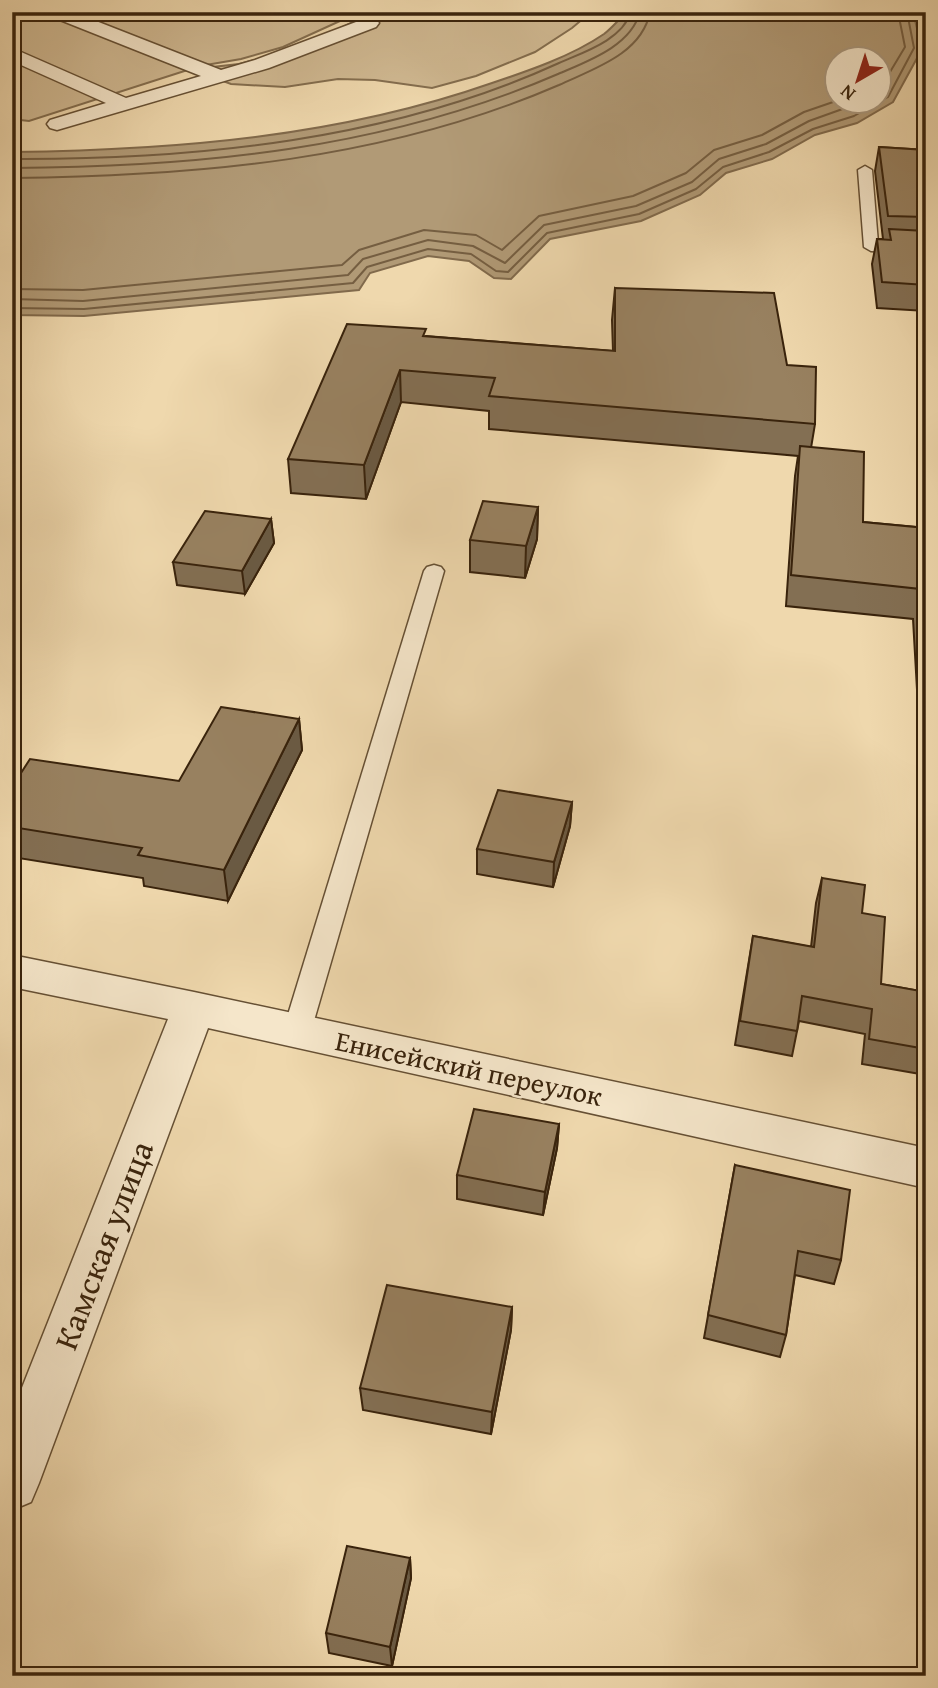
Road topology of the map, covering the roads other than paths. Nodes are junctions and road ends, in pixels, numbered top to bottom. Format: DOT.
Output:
graph roads {
  1 [pos="56,12"];
  2 [pos="338,12"];
  3 [pos="12,54"];
  4 [pos="217,75"];
  5 [pos="124,104"];
  6 [pos="57,124"];
  7 [pos="865,170"];
  8 [pos="926,250"];
  9 [pos="434,571"];
  10 [pos="12,971"];
  11 [pos="194,1008"];
  12 [pos="297,1031"];
  13 [pos="926,1168"];
  14 [pos="12,1483"];
  1 -- 4 [label="street"];
  2 -- 4 [label="street"];
  3 -- 5 [label="street"];
  4 -- 5 [label="street"];
  5 -- 6 [label="street"];
  7 -- 8 [label="lane"];
  9 -- 12 [label="lane"];
  10 -- 11 [label="street, Енисейский переулок"];
  11 -- 12 [label="street, Енисейский переулок"];
  11 -- 14 [label="street, Камская улица"];
  12 -- 13 [label="street, Енисейский переулок"];
}
